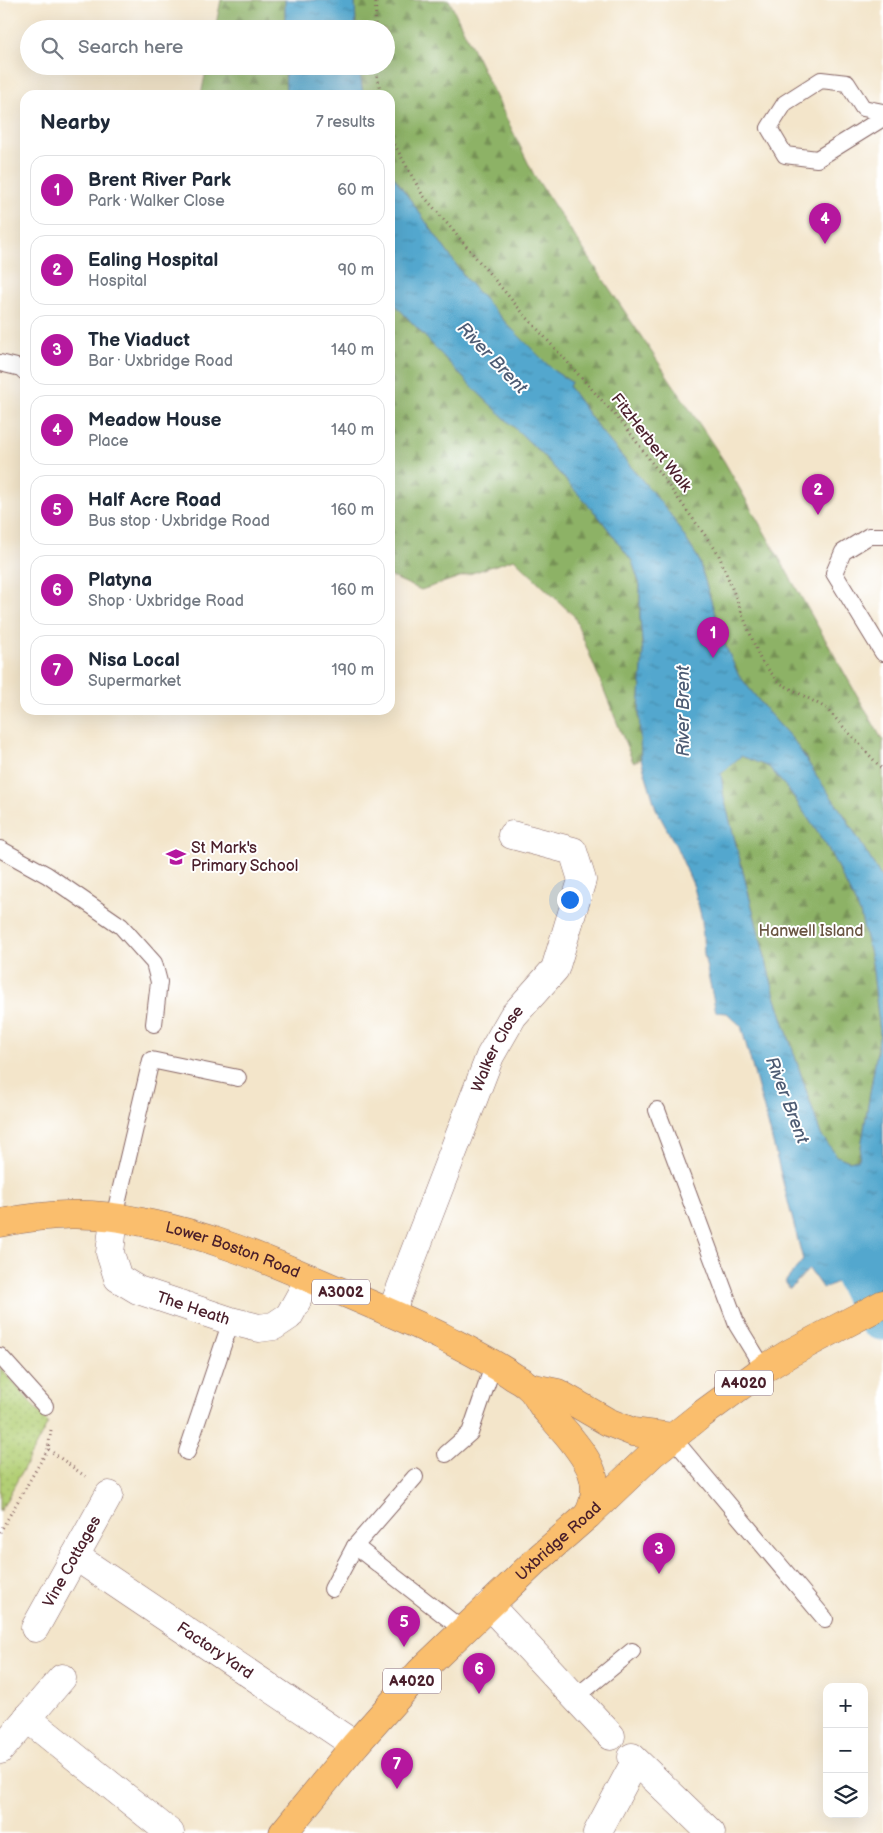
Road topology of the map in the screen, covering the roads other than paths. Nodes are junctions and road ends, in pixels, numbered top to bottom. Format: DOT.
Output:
graph roads {
  1 [pos="883,112"];
  2 [pos="883,118"];
  3 [pos="0,363"];
  4 [pos="20,368"];
  5 [pos="883,536"];
  6 [pos="883,652"];
  7 [pos="512,835"];
  8 [pos="0,849"];
  9 [pos="154,1024"];
  10 [pos="238,1078"];
  11 [pos="657,1110"];
  12 [pos="114,1217"];
  13 [pos="0,1222"];
  14 [pos="310,1278"];
  15 [pos="883,1304"];
  16 [pos="390,1313"];
  17 [pos="232,1321"];
  18 [pos="0,1356"];
  19 [pos="494,1363"];
  20 [pos="764,1369"];
  21 [pos="529,1387"];
  22 [pos="45,1406"];
  23 [pos="672,1437"];
  24 [pos="187,1452"];
  25 [pos="446,1454"];
  26 [pos="415,1477"];
  27 [pos="109,1495"];
  28 [pos="588,1515"];
  29 [pos="356,1546"];
  30 [pos="75,1556"];
  31 [pos="332,1589"];
  32 [pos="489,1605"];
  33 [pos="825,1618"];
  34 [pos="35,1628"];
  35 [pos="463,1630"];
  36 [pos="632,1651"];
  37 [pos="62,1678"];
  38 [pos="576,1697"];
  39 [pos="27,1718"];
  40 [pos="611,1736"];
  41 [pos="355,1745"];
  42 [pos="0,1750"];
  43 [pos="170,1833"];
  44 [pos="283,1833"];
  45 [pos="597,1833"];
  46 [pos="711,1833"];
  1 -- 2 [label="lane"];
  3 -- 4 [label="lane"];
  5 -- 6 [label="lane"];
  7 -- 16 [label="street, Walker Close"];
  8 -- 9 [label="lane"];
  10 -- 12 [label="lane"];
  11 -- 20 [label="lane"];
  12 -- 13 [label="main road, Lower Boston Road / A3002"];
  12 -- 14 [label="main road, Lower Boston Road / A3002"];
  12 -- 17 [label="street, The Heath"];
  14 -- 16 [label="main road, Lower Boston Road / A3002"];
  14 -- 17 [label="street, The Heath"];
  15 -- 20 [label="main road, Uxbridge Road / A4020"];
  16 -- 19 [label="main road, Lower Boston Road / A3002"];
  17 -- 24 [label="lane"];
  18 -- 22 [label="lane"];
  19 -- 21 [label="main road, Lower Boston Road / A3002"];
  19 -- 25 [label="lane"];
  20 -- 23 [label="main road, Uxbridge Road / A4020"];
  21 -- 23 [label="main road, Lower Boston Road / A3002"];
  21 -- 28 [label="main road, Lower Boston Road / A3002"];
  23 -- 28 [label="main road, Uxbridge Road / A4020"];
  23 -- 33 [label="lane"];
  26 -- 29 [label="lane"];
  27 -- 30 [label="street, Vine Cottages"];
  28 -- 32 [label="main road, Uxbridge Road / A4020"];
  29 -- 31 [label="lane"];
  29 -- 35 [label="lane"];
  30 -- 34 [label="street, Vine Cottages"];
  30 -- 41 [label="street, Factory Yard"];
  32 -- 35 [label="main road, Uxbridge Road / A4020"];
  32 -- 38 [label="street"];
  35 -- 41 [label="main road, Uxbridge Road / A4020"];
  36 -- 38 [label="lane"];
  37 -- 39 [label="street"];
  38 -- 40 [label="street"];
  39 -- 42 [label="street"];
  39 -- 43 [label="street"];
  41 -- 44 [label="main road, Uxbridge Road / A4020"];
  45 -- 46 [label="street"];
}
